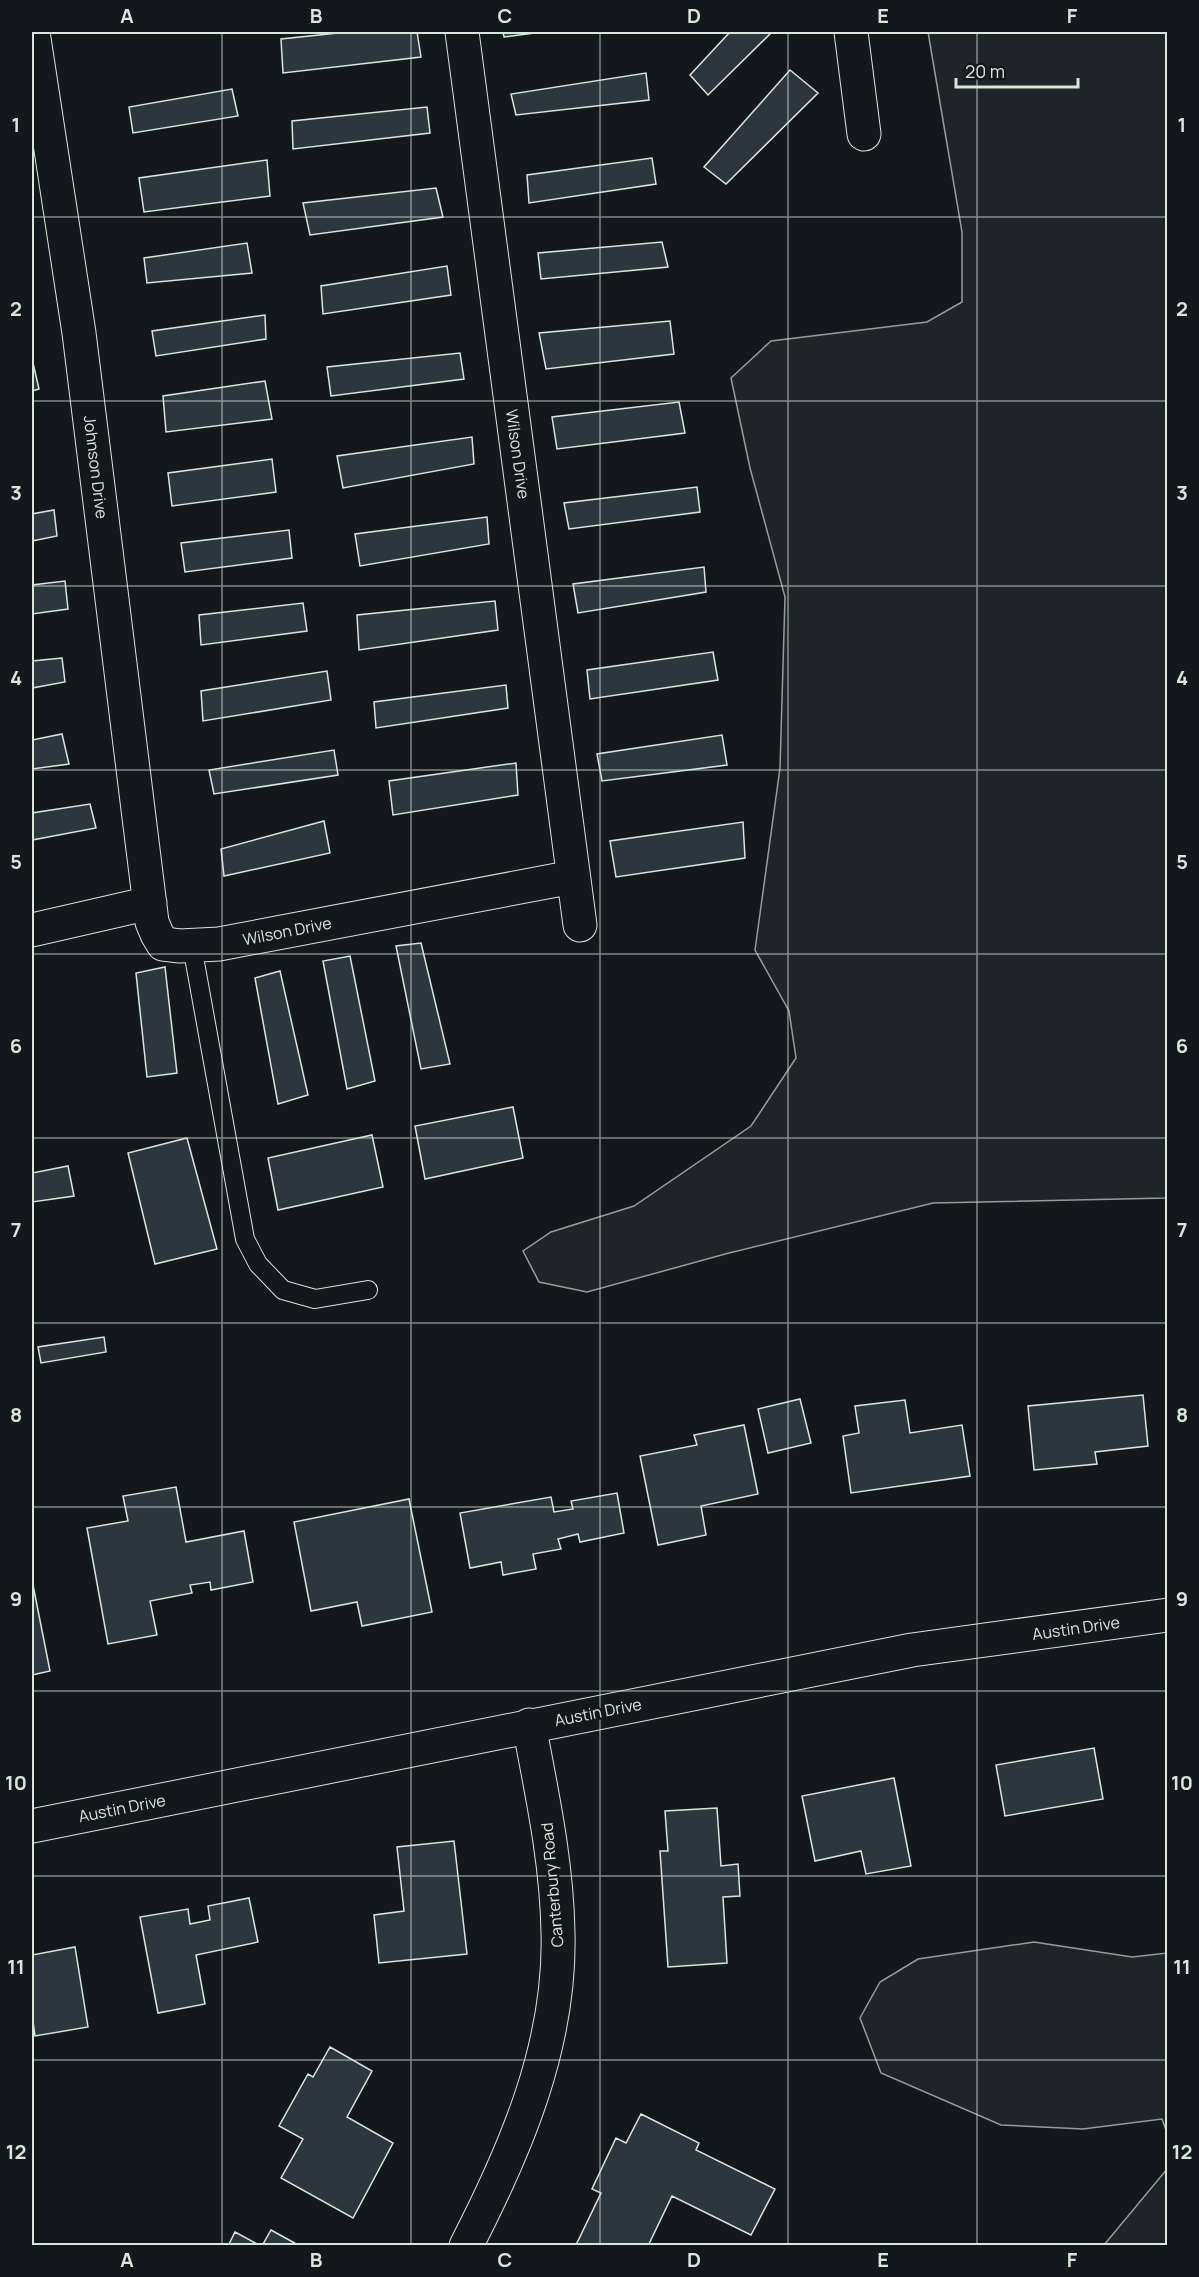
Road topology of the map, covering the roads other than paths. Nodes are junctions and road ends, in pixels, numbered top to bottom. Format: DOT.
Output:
graph roads {
  1 [pos="33,32"];
  2 [pos="462,32"];
  3 [pos="851,32"];
  4 [pos="864,134"];
  5 [pos="573,877"];
  6 [pos="150,903"];
  7 [pos="580,925"];
  8 [pos="32,930"];
  9 [pos="192,946"];
  10 [pos="368,1290"];
  11 [pos="1167,1615"];
  12 [pos="530,1725"];
  13 [pos="32,1826"];
  14 [pos="466,2246"];
  1 -- 6 [label="street, Johnson Drive"];
  2 -- 5 [label="street, Wilson Drive"];
  3 -- 4 [label="street"];
  5 -- 7 [label="street, Wilson Drive"];
  5 -- 9 [label="street, Wilson Drive"];
  6 -- 8 [label="street"];
  6 -- 9 [label="street, Wilson Drive"];
  9 -- 10 [label="lane"];
  11 -- 12 [label="street, Austin Drive"];
  12 -- 13 [label="street, Austin Drive"];
  12 -- 14 [label="street, Canterbury Road"];
}
